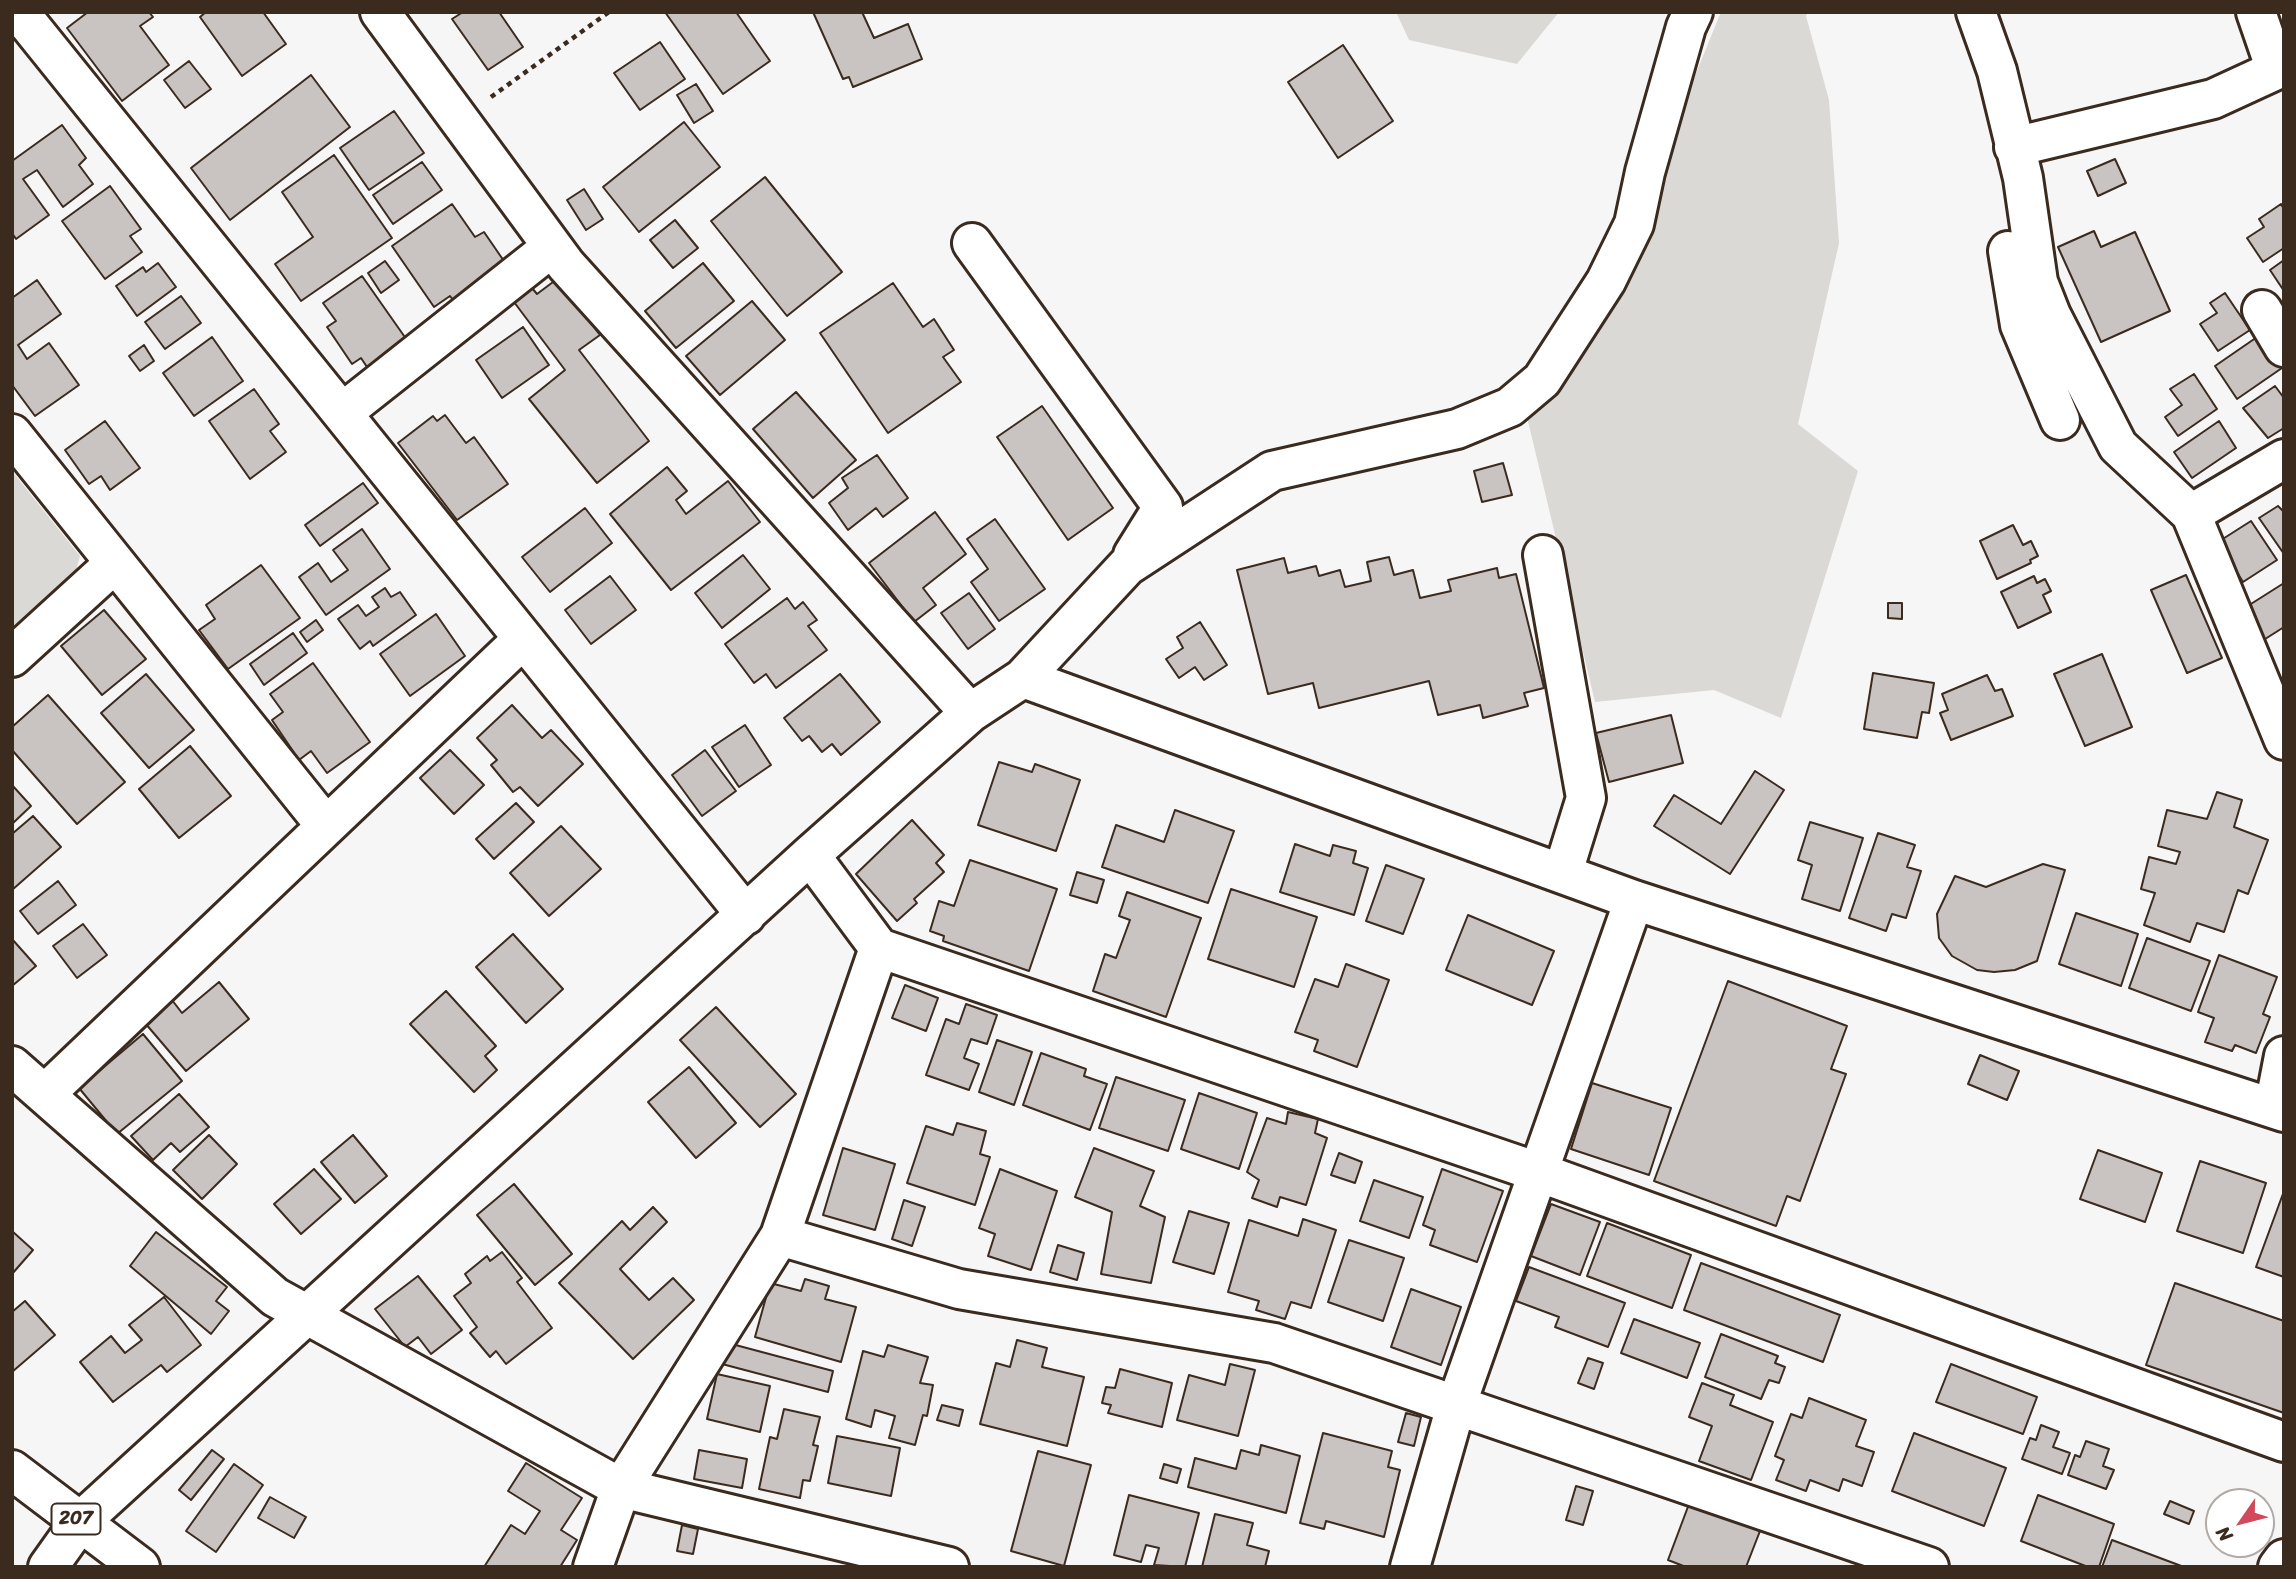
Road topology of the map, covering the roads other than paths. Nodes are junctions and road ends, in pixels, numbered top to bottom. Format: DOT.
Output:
graph roads {
  1 [pos="380,12"];
  2 [pos="1693,12"];
  3 [pos="1976,12"];
  4 [pos="2256,12"];
  5 [pos="26,22"];
  6 [pos="2018,163"];
  7 [pos="972,243"];
  8 [pos="552,247"];
  9 [pos="2262,310"];
  10 [pos="2284,346"];
  11 [pos="342,413"];
  12 [pos="2060,420"];
  13 [pos="12,434"];
  14 [pos="2284,459"];
  15 [pos="2191,514"];
  16 [pos="1543,555"];
  17 [pos="115,563"];
  18 [pos="1126,565"];
  19 [pos="523,639"];
  20 [pos="12,657"];
  21 [pos="1023,678"];
  22 [pos="970,713"];
  23 [pos="2284,740"];
  24 [pos="326,826"];
  25 [pos="810,855"];
  26 [pos="1563,872"];
  27 [pos="1634,900"];
  28 [pos="746,915"];
  29 [pos="878,948"];
  30 [pos="2284,1056"];
  31 [pos="12,1066"];
  32 [pos="46,1093"];
  33 [pos="2279,1110"];
  34 [pos="1538,1172"];
  35 [pos="780,1236"];
  36 [pos="308,1315"];
  37 [pos="1456,1406"];
  38 [pos="2284,1442"];
  39 [pos="12,1470"];
  40 [pos="621,1488"];
  41 [pos="80,1522"];
  42 [pos="2284,1559"];
  43 [pos="50,1564"];
  44 [pos="140,1567"];
  45 [pos="593,1567"];
  46 [pos="949,1567"];
  47 [pos="1410,1567"];
  48 [pos="1929,1567"];
  49 [pos="2277,1567"];
  1 -- 8 [label="main road"];
  2 -- 18 [label="main road"];
  3 -- 6 [label="main road"];
  4 -- 6 [label="main road"];
  5 -- 11 [label="main road"];
  6 -- 12 [label="main road"];
  6 -- 15 [label="main road"];
  7 -- 18 [label="main road"];
  8 -- 11 [label="main road"];
  8 -- 22 [label="main road"];
  9 -- 10 [label="main road"];
  11 -- 19 [label="main road"];
  13 -- 17 [label="main road"];
  14 -- 15 [label="main road"];
  15 -- 23 [label="main road"];
  16 -- 26 [label="main road"];
  17 -- 20 [label="main road"];
  17 -- 24 [label="main road"];
  18 -- 21 [label="main road"];
  19 -- 24 [label="main road"];
  19 -- 28 [label="main road"];
  21 -- 22 [label="main road"];
  21 -- 26 [label="main road"];
  22 -- 25 [label="main road"];
  24 -- 32 [label="main road"];
  25 -- 28 [label="main road"];
  25 -- 29 [label="main road"];
  26 -- 27 [label="main road"];
  27 -- 33 [label="main road"];
  27 -- 34 [label="main road"];
  28 -- 36 [label="main road"];
  29 -- 34 [label="main road"];
  29 -- 35 [label="main road"];
  30 -- 33 [label="main road"];
  31 -- 32 [label="main road"];
  32 -- 36 [label="main road"];
  34 -- 37 [label="main road"];
  34 -- 38 [label="main road"];
  35 -- 37 [label="main road"];
  35 -- 40 [label="main road"];
  36 -- 40 [label="main road"];
  36 -- 41 [label="main road"];
  37 -- 47 [label="main road"];
  37 -- 48 [label="main road"];
  39 -- 41 [label="main road, 207"];
  40 -- 45 [label="main road"];
  40 -- 46 [label="main road"];
  41 -- 43 [label="main road"];
  41 -- 44 [label="main road, 207"];
  42 -- 49 [label="main road"];
}
